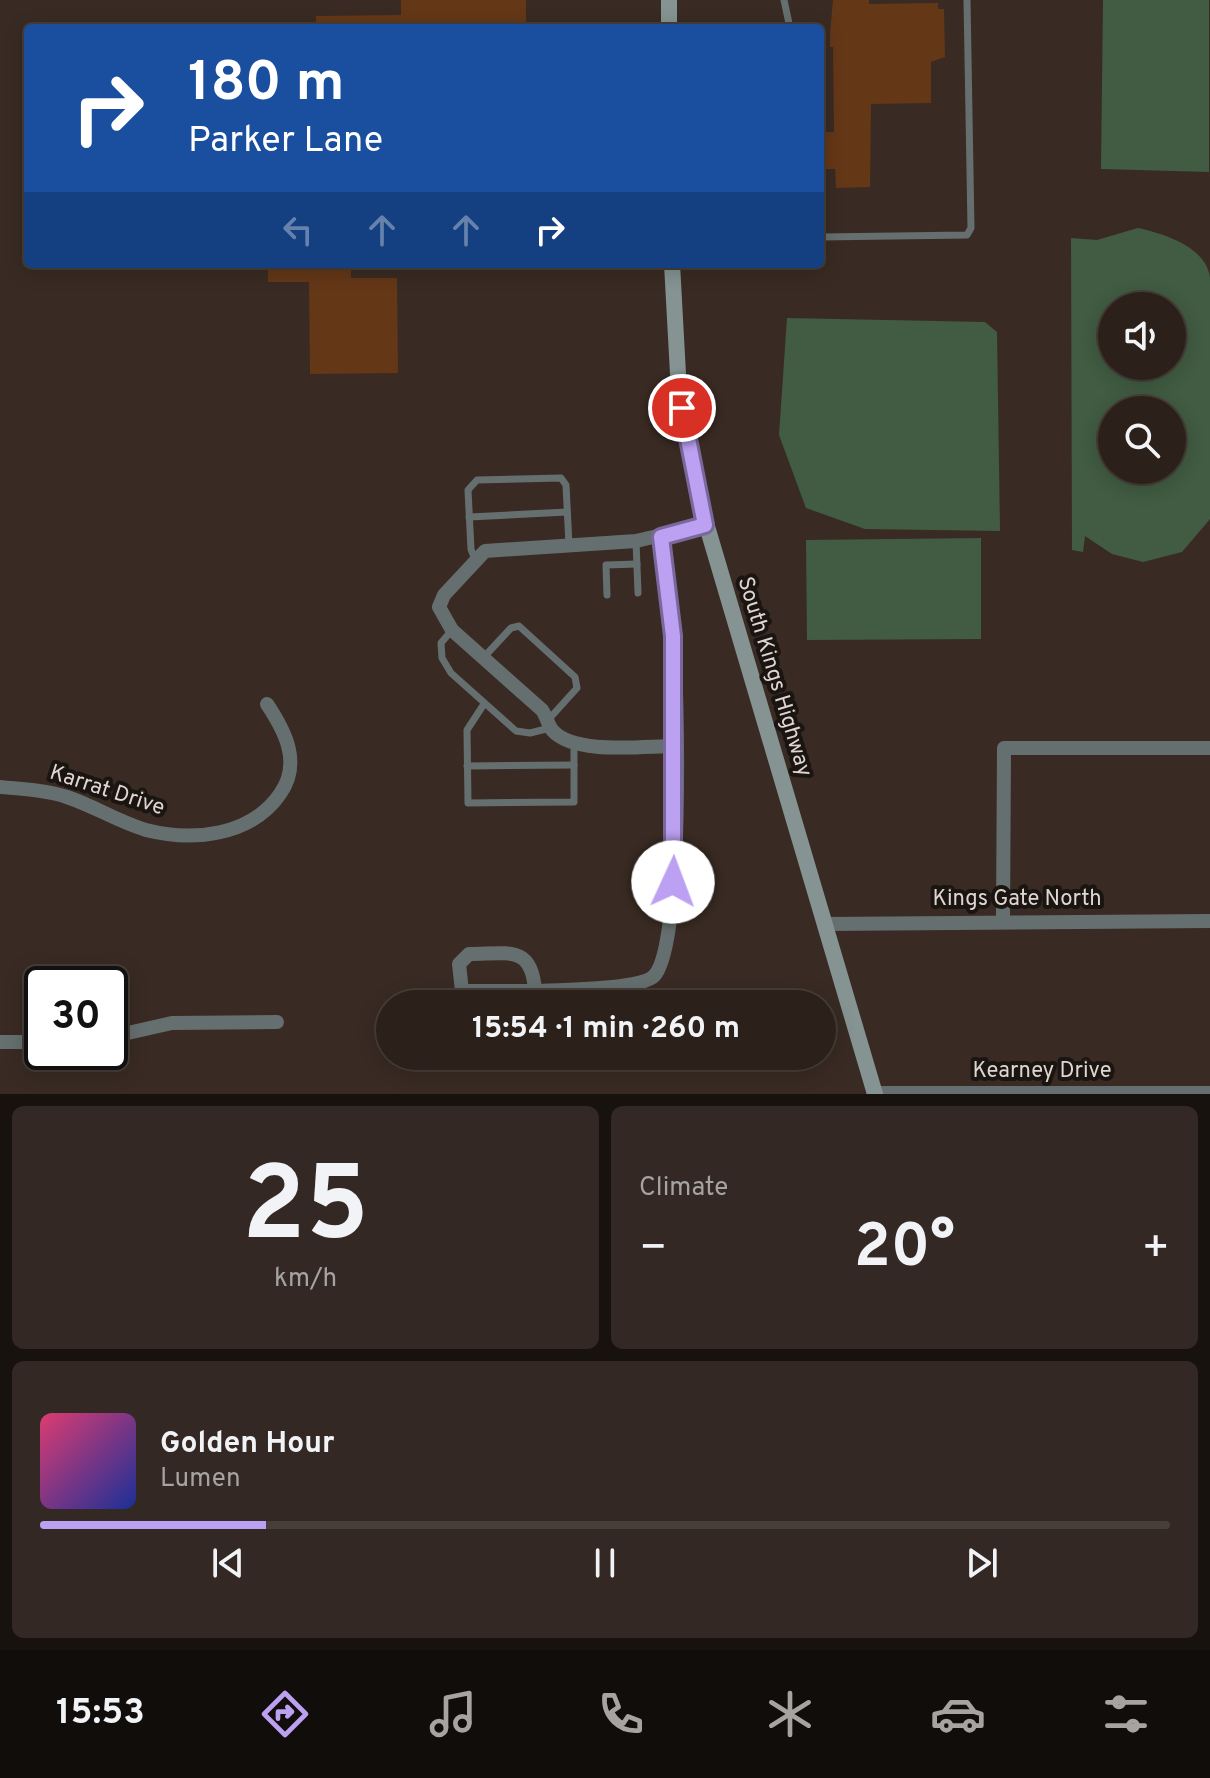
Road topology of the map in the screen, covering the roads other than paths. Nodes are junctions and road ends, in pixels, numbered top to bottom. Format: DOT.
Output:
graph roads {
  1 [pos="669,0"];
  2 [pos="784,0"];
  3 [pos="967,0"];
  4 [pos="669,24"];
  5 [pos="789,24"];
  6 [pos="824,237"];
  7 [pos="672,268"];
  8 [pos="567,512"];
  9 [pos="469,517"];
  10 [pos="705,525"];
  11 [pos="661,537"];
  12 [pos="636,541"];
  13 [pos="569,545"];
  14 [pos="475,560"];
  15 [pos="637,564"];
  16 [pos="638,593"];
  17 [pos="607,595"];
  18 [pos="452,630"];
  19 [pos="484,657"];
  20 [pos="267,704"];
  21 [pos="484,704"];
  22 [pos="549,724"];
  23 [pos="574,745"];
  24 [pos="675,746"];
  25 [pos="1210,748"];
  26 [pos="574,765"];
  27 [pos="467,766"];
  28 [pos="0,787"];
  29 [pos="1003,921"];
  30 [pos="1210,921"];
  31 [pos="825,924"];
  32 [pos="549,990"];
  33 [pos="535,991"];
  34 [pos="277,1022"];
  35 [pos="128,1033"];
  36 [pos="0,1042"];
  37 [pos="24,1042"];
  38 [pos="875,1093"];
  39 [pos="1210,1093"];
  1 -- 4 [label="main road"];
  2 -- 5 [label="lane"];
  3 -- 6 [label="lane"];
  7 -- 10 [label="main road, South Kings Highway"];
  8 -- 9 [label="lane"];
  8 -- 9 [label="lane"];
  8 -- 13 [label="lane"];
  9 -- 14 [label="lane"];
  10 -- 11 [label="street"];
  10 -- 31 [label="main road, South Kings Highway"];
  11 -- 12 [label="street"];
  11 -- 24 [label="street"];
  12 -- 13 [label="street"];
  12 -- 15 [label="lane"];
  13 -- 14 [label="street"];
  14 -- 18 [label="street"];
  15 -- 16 [label="lane"];
  15 -- 17 [label="lane"];
  18 -- 19 [label="street"];
  18 -- 21 [label="lane"];
  19 -- 22 [label="street"];
  19 -- 22 [label="lane"];
  20 -- 28 [label="street, Karrat Drive"];
  21 -- 22 [label="lane"];
  21 -- 27 [label="lane"];
  22 -- 23 [label="street"];
  23 -- 24 [label="street"];
  23 -- 26 [label="lane"];
  24 -- 32 [label="street"];
  25 -- 29 [label="street"];
  26 -- 27 [label="lane"];
  26 -- 27 [label="lane"];
  29 -- 30 [label="street, Kings Gate North"];
  29 -- 31 [label="street, Kings Gate North"];
  31 -- 38 [label="main road, South Kings Highway"];
  33 -- 33 [label="street"];
  34 -- 35 [label="street"];
  36 -- 37 [label="street"];
  38 -- 39 [label="street, Kearney Drive"];
}
